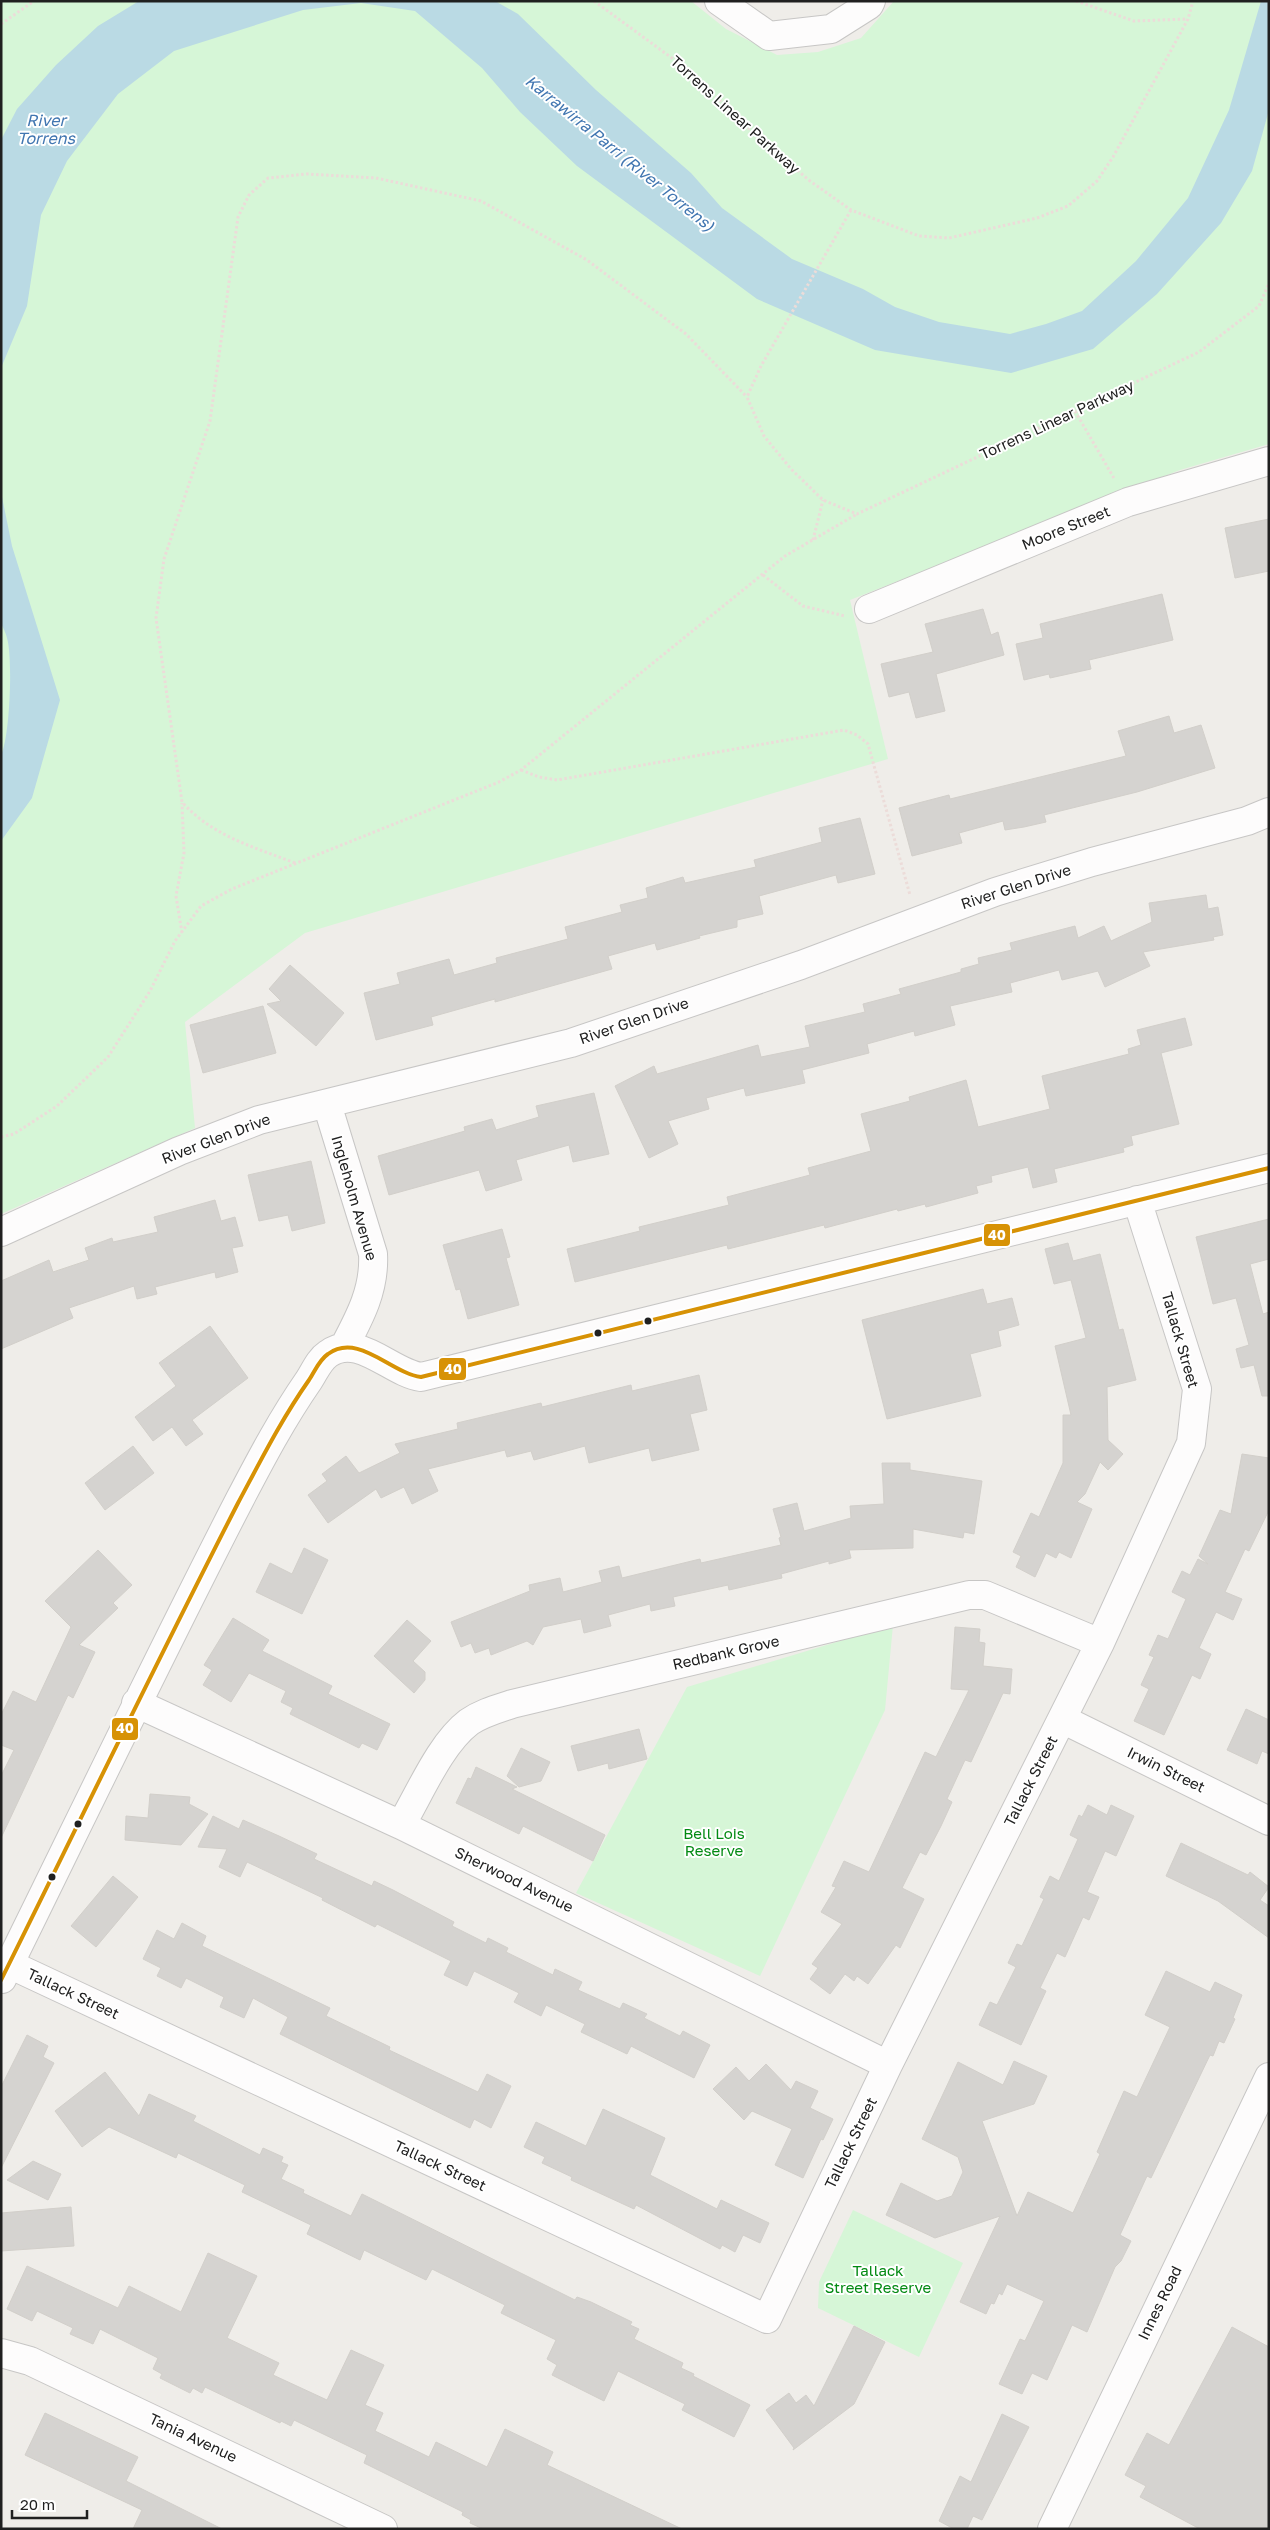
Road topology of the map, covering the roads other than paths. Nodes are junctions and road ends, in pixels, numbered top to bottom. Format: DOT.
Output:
graph roads {
  1 [pos="719,1"];
  2 [pos="871,1"];
  3 [pos="1269,461"];
  4 [pos="869,609"];
  5 [pos="1269,812"];
  6 [pos="327,1104"];
  7 [pos="1269,1168"];
  8 [pos="1137,1200"];
  9 [pos="1,1232"];
  10 [pos="344,1347"];
  11 [pos="1100,1643"];
  12 [pos="136,1703"];
  13 [pos="1062,1719"];
  14 [pos="1269,1821"];
  15 [pos="401,1825"];
  16 [pos="5,1972"];
  17 [pos="888,2065"];
  18 [pos="1269,2077"];
  19 [pos="1,2353"];
  20 [pos="383,2529"];
  21 [pos="1052,2529"];
  1 -- 2 [label="street"];
  3 -- 4 [label="street, Moore Street"];
  5 -- 6 [label="street, River Glen Drive"];
  6 -- 9 [label="street, River Glen Drive"];
  6 -- 10 [label="street, Ingleholm Avenue"];
  7 -- 8 [label="street"];
  8 -- 10 [label="street"];
  8 -- 11 [label="street, Tallack Street"];
  10 -- 12 [label="street"];
  11 -- 13 [label="street, Tallack Street"];
  11 -- 15 [label="street, Redbank Grove"];
  12 -- 15 [label="street, Sherwood Avenue"];
  12 -- 16 [label="street"];
  13 -- 14 [label="street, Irwin Street"];
  13 -- 17 [label="street, Tallack Street"];
  15 -- 17 [label="street, Sherwood Avenue"];
  16 -- 17 [label="street, Tallack Street"];
  18 -- 21 [label="street, Innes Road"];
  19 -- 20 [label="street, Tania Avenue"];
}
